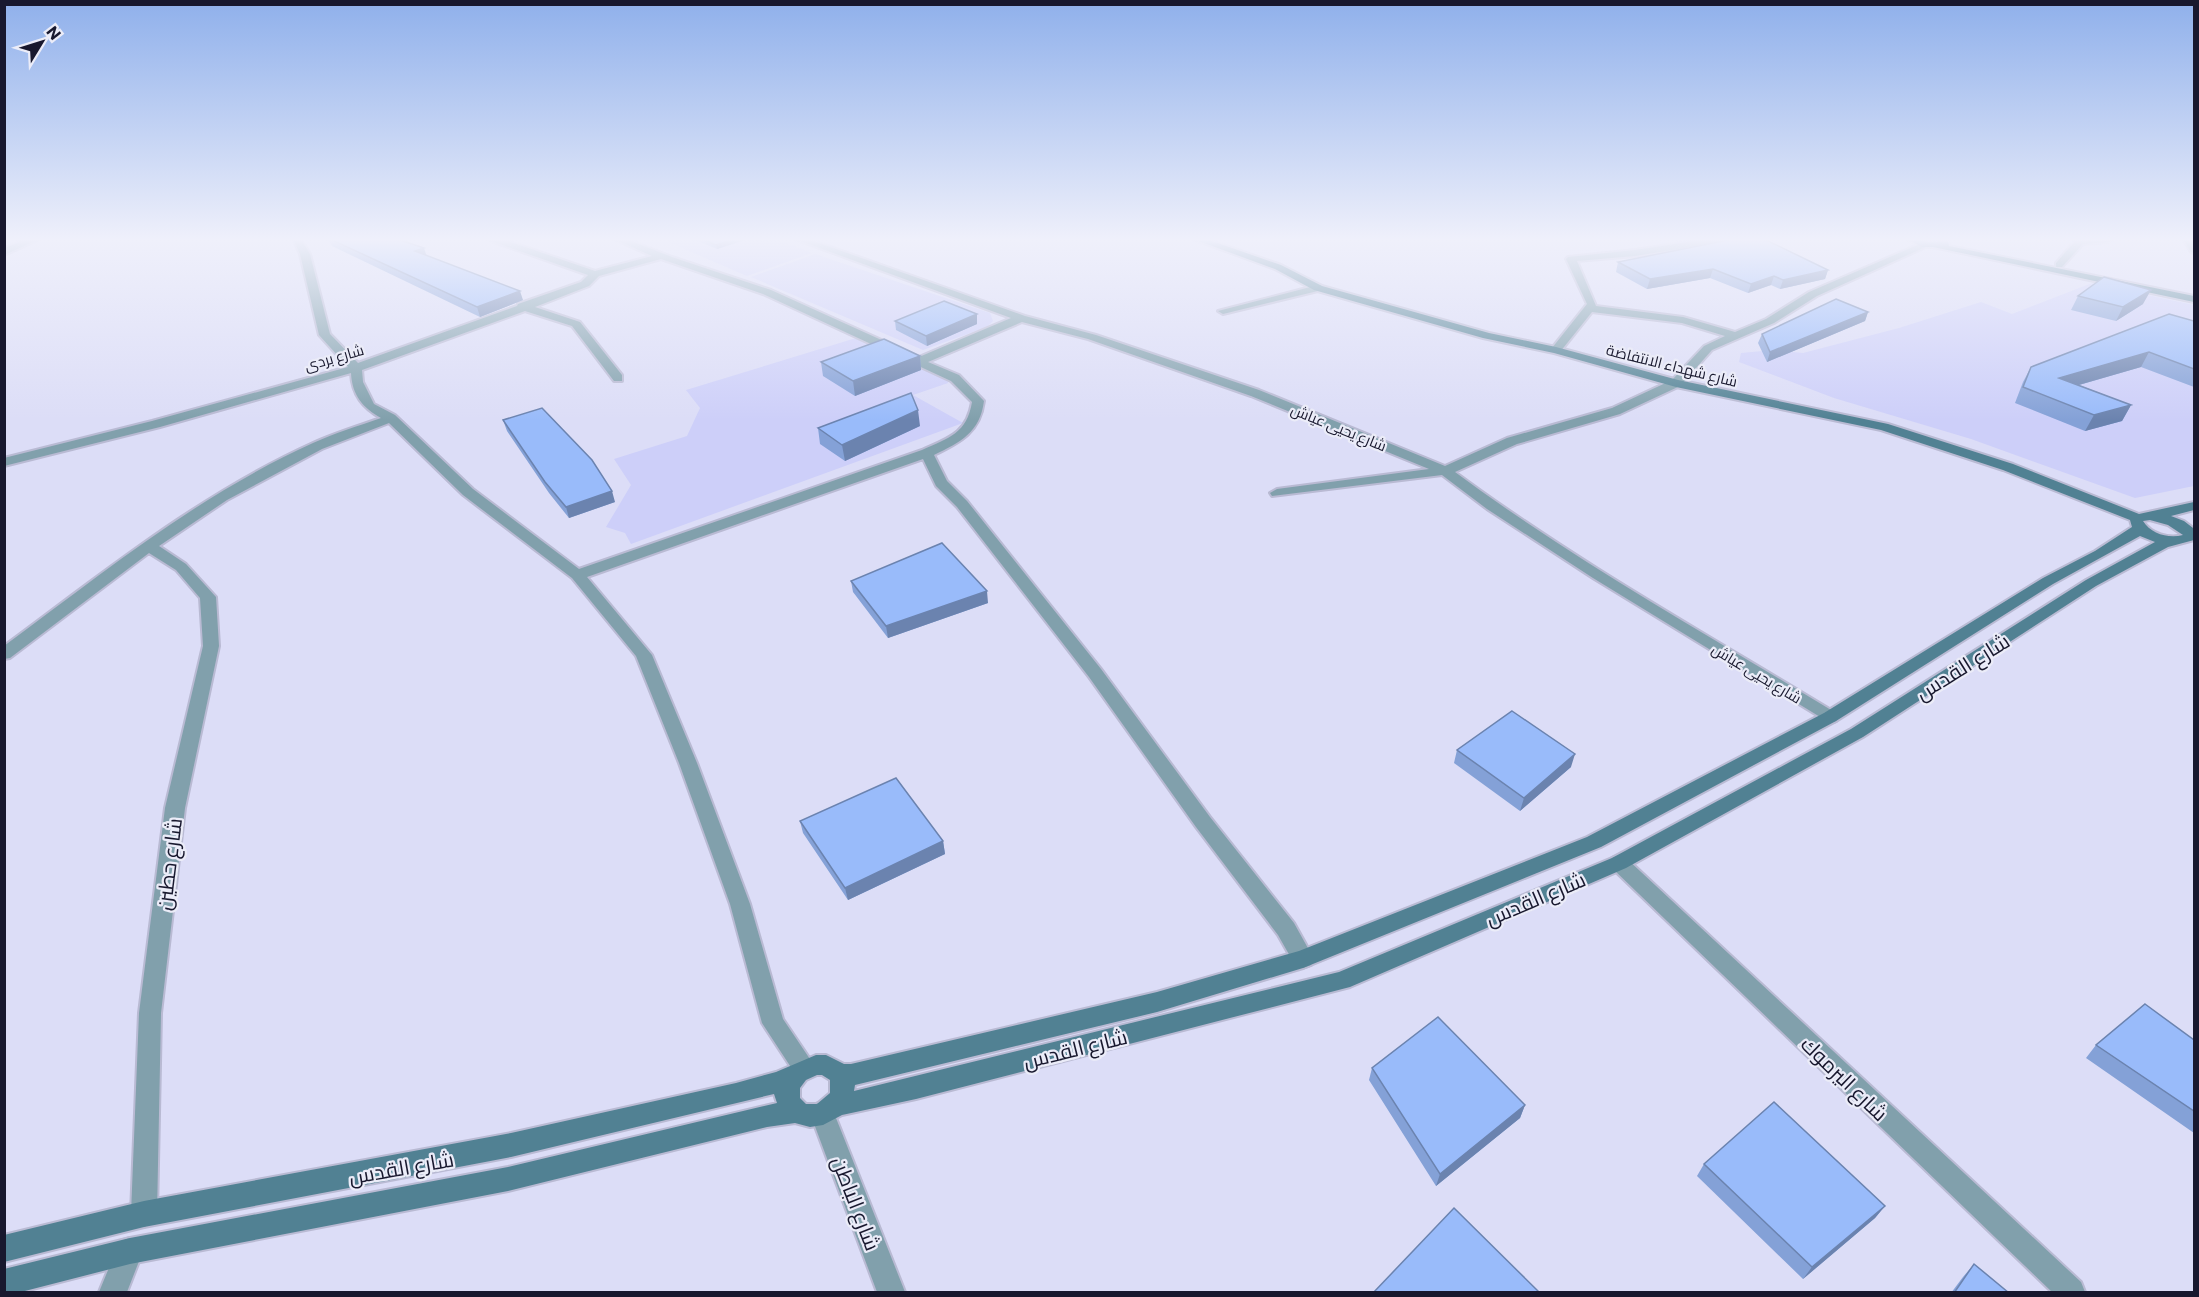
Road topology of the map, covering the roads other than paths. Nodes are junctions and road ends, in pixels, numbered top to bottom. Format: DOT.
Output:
graph roads {
  1 [pos="316,300"];
  2 [pos="541,300"];
  3 [pos="784,300"];
  4 [pos="969,300"];
  5 [pos="1268,300"];
  6 [pos="1359,300"];
  7 [pos="1590,300"];
  8 [pos="1804,300"];
  9 [pos="522,306"];
  10 [pos="1589,308"];
  11 [pos="1223,310"];
  12 [pos="1021,318"];
  13 [pos="1736,336"];
  14 [pos="1556,350"];
  15 [pos="920,361"];
  16 [pos="356,368"];
  17 [pos="618,378"];
  18 [pos="1676,383"];
  19 [pos="391,418"];
  20 [pos="927,453"];
  21 [pos="4,462"];
  22 [pos="1445,471"];
  23 [pos="1277,493"];
  24 [pos="2194,506"];
  25 [pos="2143,521"];
  26 [pos="2189,533"];
  27 [pos="149,546"];
  28 [pos="577,576"];
  29 [pos="4,654"];
  30 [pos="1830,717"];
  31 [pos="1618,863"];
  32 [pos="1303,959"];
  33 [pos="799,1072"];
  34 [pos="840,1074"];
  35 [pos="826,1111"];
  36 [pos="794,1112"];
  37 [pos="144,1214"];
  38 [pos="4,1249"];
  39 [pos="130,1251"];
  40 [pos="4,1283"];
  41 [pos="113,1293"];
  42 [pos="891,1293"];
  43 [pos="2071,1293"];
  1 -- 16 [label="street"];
  2 -- 9 [label="street, شارع بردى"];
  3 -- 15 [label="street"];
  4 -- 12 [label="street, شارع يحيى عياش"];
  5 -- 11 [label="street"];
  6 -- 14 [label="main road, شارع شهداء الانتفاضة"];
  7 -- 10 [label="street"];
  8 -- 13 [label="street"];
  9 -- 16 [label="street, شارع بردى"];
  9 -- 17 [label="street"];
  10 -- 13 [label="street"];
  10 -- 14 [label="street"];
  12 -- 15 [label="street"];
  12 -- 22 [label="street, شارع يحيى عياش"];
  13 -- 18 [label="street"];
  14 -- 18 [label="main road, شارع شهداء الانتفاضة"];
  15 -- 20 [label="street"];
  16 -- 19 [label="street"];
  16 -- 21 [label="street, شارع بردى"];
  18 -- 22 [label="street"];
  18 -- 25 [label="main road, شارع شهداء الانتفاضة"];
  19 -- 27 [label="street"];
  19 -- 28 [label="street"];
  20 -- 28 [label="street"];
  20 -- 32 [label="street"];
  22 -- 23 [label="street"];
  22 -- 30 [label="street, شارع يحيى عياش"];
  24 -- 25 [label="main road, شارع القدس"];
  25 -- 26 [label="main road, شارع شهداء الانتفاضة"];
  25 -- 30 [label="main road, شارع القدس"];
  26 -- 31 [label="main road, شارع القدس"];
  27 -- 29 [label="street"];
  27 -- 37 [label="street, شارع حطين"];
  28 -- 33 [label="street"];
  30 -- 32 [label="main road, شارع القدس"];
  31 -- 35 [label="main road, شارع القدس"];
  31 -- 43 [label="street, ِشارع اليرموك"];
  32 -- 34 [label="main road, شارع القدس"];
  33 -- 34 [label="main road"];
  33 -- 36 [label="main road"];
  33 -- 37 [label="main road, شارع القدس"];
  34 -- 35 [label="main road"];
  35 -- 36 [label="main road"];
  35 -- 42 [label="street, شارع الباطن"];
  36 -- 39 [label="main road, شارع القدس"];
  37 -- 38 [label="main road, شارع القدس"];
  39 -- 40 [label="main road, شارع القدس"];
  39 -- 41 [label="street"];
}
